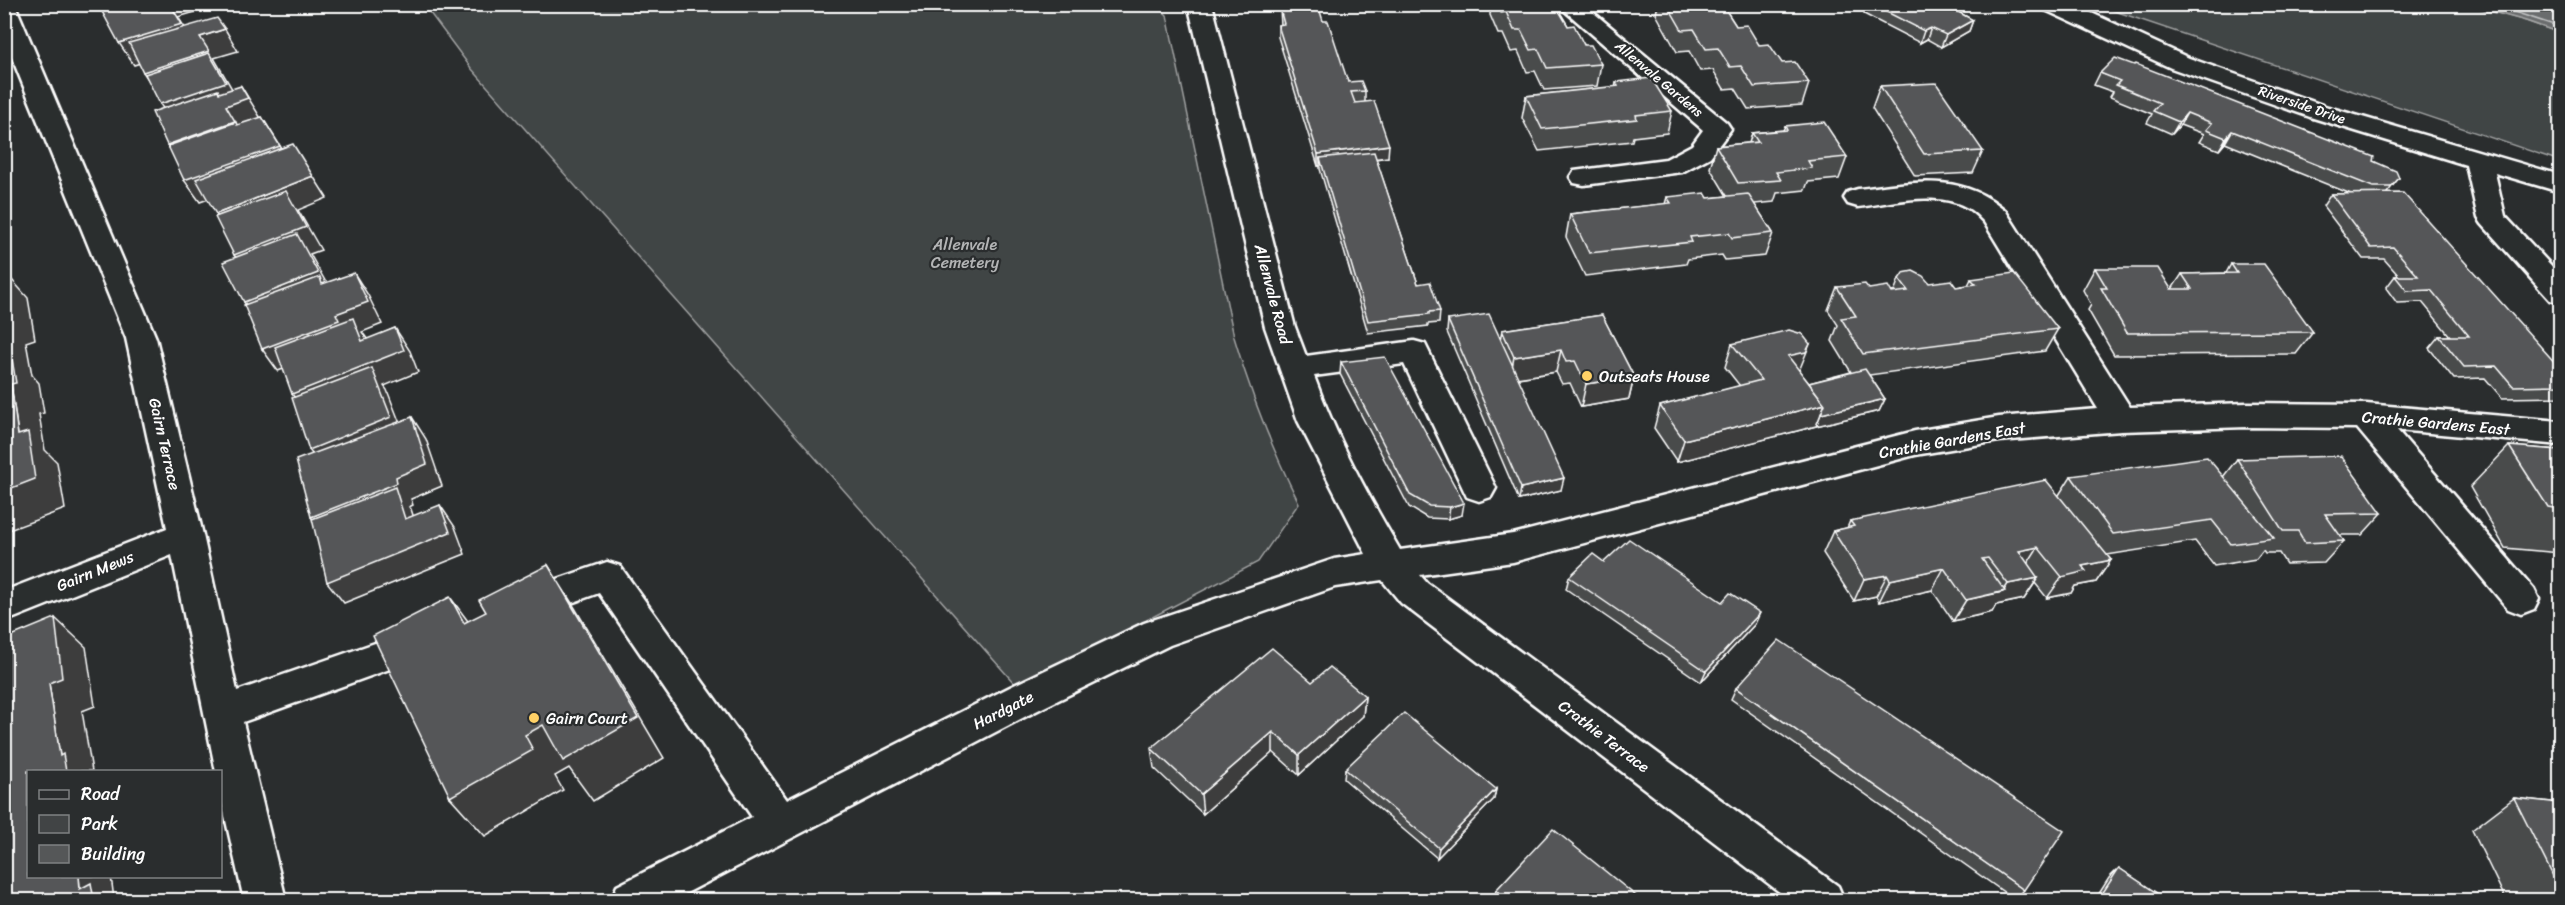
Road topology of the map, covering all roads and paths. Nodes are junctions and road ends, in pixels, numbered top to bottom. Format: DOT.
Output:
graph roads {
  1 [pos="1568,4"];
  2 [pos="2051,4"];
  3 [pos="1205,5"];
  4 [pos="8,24"];
  5 [pos="2479,161"];
  6 [pos="1584,177"];
  7 [pos="2560,184"];
  8 [pos="1858,198"];
  9 [pos="2560,293"];
  10 [pos="1295,368"];
  11 [pos="2366,416"];
  12 [pos="2121,419"];
  13 [pos="2560,433"];
  14 [pos="1479,488"];
  15 [pos="186,535"];
  16 [pos="1391,566"];
  17 [pos="2521,599"];
  18 [pos="4,607"];
  19 [pos="222,713"];
  20 [pos="780,824"];
  21 [pos="265,900"];
  22 [pos="632,900"];
  23 [pos="1823,900"];
  1 -- 6 [label="street, Allenvale Gardens"];
  2 -- 5 [label="street, Riverside Drive"];
  3 -- 10 [label="street, Allenvale Road"];
  4 -- 15 [label="street, Gairn Terrace"];
  5 -- 7 [label="street, Riverside Drive"];
  5 -- 9 [label="street"];
  8 -- 12 [label="street"];
  10 -- 14 [label="street"];
  10 -- 16 [label="street, Allenvale Road"];
  11 -- 12 [label="street, Crathie Gardens East"];
  11 -- 13 [label="street, Crathie Gardens East"];
  11 -- 17 [label="street"];
  12 -- 16 [label="street, Crathie Gardens East"];
  15 -- 18 [label="street, Gairn Mews"];
  15 -- 19 [label="street, Gairn Terrace"];
  16 -- 20 [label="street, Hardgate"];
  16 -- 23 [label="street, Crathie Terrace"];
  19 -- 20 [label="street"];
  19 -- 21 [label="street, Gairn Terrace"];
  20 -- 22 [label="street, Hardgate"];
}
